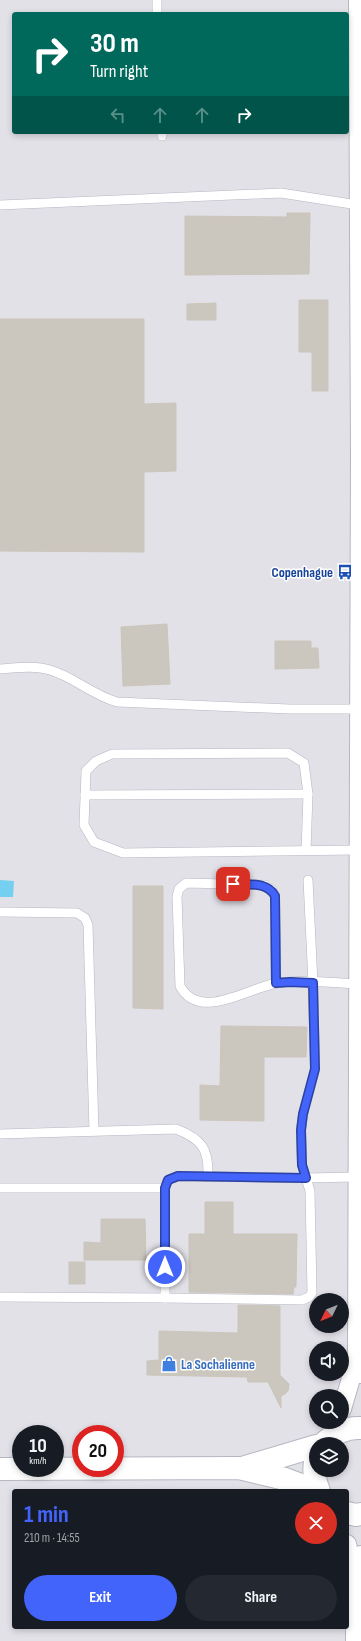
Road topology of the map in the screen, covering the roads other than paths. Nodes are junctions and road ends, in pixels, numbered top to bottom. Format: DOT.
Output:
graph roads {
  1 [pos="157,0"];
  2 [pos="358,0"];
  3 [pos="157,12"];
  4 [pos="360,184"];
  5 [pos="0,205"];
  6 [pos="358,205"];
  7 [pos="360,458"];
  8 [pos="0,669"];
  9 [pos="359,710"];
  10 [pos="360,732"];
  11 [pos="308,794"];
  12 [pos="85,795"];
  13 [pos="306,850"];
  14 [pos="358,850"];
  15 [pos="308,880"];
  16 [pos="0,912"];
  17 [pos="276,983"];
  18 [pos="313,983"];
  19 [pos="359,984"];
  20 [pos="94,1131"];
  21 [pos="0,1134"];
  22 [pos="208,1177"];
  23 [pos="357,1177"];
  24 [pos="306,1178"];
  25 [pos="0,1188"];
  26 [pos="165,1188"];
  27 [pos="0,1297"];
  28 [pos="165,1298"];
  29 [pos="359,1366"];
  30 [pos="349,1391"];
  31 [pos="361,1428"];
  32 [pos="329,1437"];
  33 [pos="309,1444"];
  34 [pos="238,1468"];
  35 [pos="0,1469"];
  36 [pos="314,1477"];
  37 [pos="312,1489"];
  38 [pos="317,1489"];
  39 [pos="349,1513"];
  40 [pos="361,1514"];
  41 [pos="349,1552"];
  42 [pos="361,1555"];
  43 [pos="356,1579"];
  44 [pos="355,1641"];
  1 -- 3 [label="lane"];
  2 -- 4 [label="street"];
  4 -- 6 [label="street"];
  5 -- 6 [label="lane"];
  6 -- 7 [label="street"];
  7 -- 9 [label="street"];
  8 -- 9 [label="lane"];
  9 -- 10 [label="street"];
  10 -- 14 [label="street"];
  11 -- 12 [label="lane"];
  11 -- 12 [label="lane"];
  11 -- 13 [label="lane"];
  12 -- 13 [label="lane"];
  13 -- 14 [label="lane"];
  14 -- 19 [label="street"];
  15 -- 18 [label="lane"];
  16 -- 20 [label="lane"];
  17 -- 17 [label="lane"];
  17 -- 18 [label="lane"];
  18 -- 19 [label="lane"];
  18 -- 24 [label="lane"];
  19 -- 23 [label="street"];
  20 -- 21 [label="lane"];
  20 -- 22 [label="lane"];
  22 -- 24 [label="lane"];
  22 -- 26 [label="lane"];
  23 -- 24 [label="lane"];
  23 -- 29 [label="street"];
  24 -- 28 [label="lane"];
  25 -- 26 [label="lane"];
  26 -- 28 [label="lane"];
  27 -- 28 [label="lane"];
  29 -- 30 [label="street"];
  31 -- 32 [label="street"];
  33 -- 34 [label="street"];
  34 -- 35 [label="street"];
  34 -- 37 [label="street"];
  36 -- 38 [label="street"];
  39 -- 40 [label="street"];
  41 -- 43 [label="street"];
  42 -- 43 [label="street"];
  43 -- 44 [label="street"];
}
